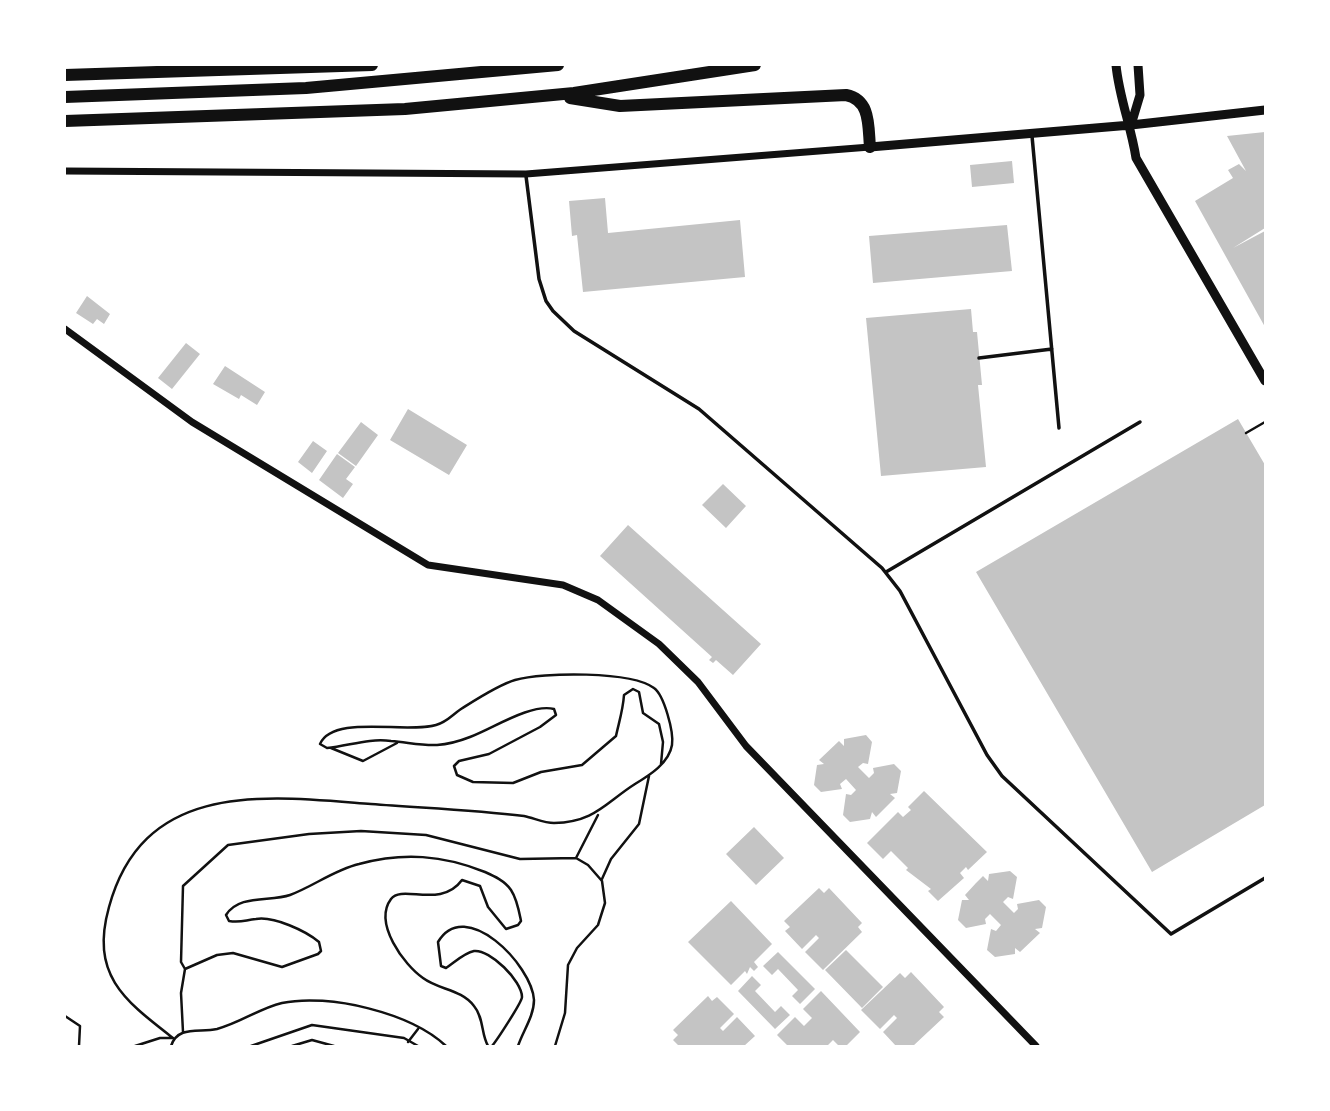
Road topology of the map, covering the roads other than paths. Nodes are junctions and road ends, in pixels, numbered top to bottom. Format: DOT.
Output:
graph roads {
  1 [pos="372,65"];
  2 [pos="558,65"];
  3 [pos="755,65"];
  4 [pos="1116,65"];
  5 [pos="1138,65"];
  6 [pos="326,66"];
  7 [pos="65,75"];
  8 [pos="549,95"];
  9 [pos="65,97"];
  10 [pos="1265,110"];
  11 [pos="65,121"];
  12 [pos="1131,125"];
  13 [pos="1032,134"];
  14 [pos="870,146"];
  15 [pos="65,171"];
  16 [pos="526,174"];
  17 [pos="65,329"];
  18 [pos="1052,349"];
  19 [pos="979,358"];
  20 [pos="1265,381"];
  21 [pos="1140,422"];
  22 [pos="1059,428"];
  23 [pos="886,572"];
  24 [pos="1265,878"];
  25 [pos="1035,1046"];
  1 -- 6 [label="highway"];
  2 -- 9 [label="highway"];
  3 -- 8 [label="highway"];
  4 -- 12 [label="street"];
  5 -- 12 [label="street"];
  6 -- 7 [label="highway"];
  8 -- 11 [label="highway"];
  8 -- 14 [label="highway"];
  10 -- 12 [label="street"];
  12 -- 13 [label="street"];
  12 -- 20 [label="street"];
  13 -- 14 [label="street"];
  13 -- 18 [label="lane"];
  14 -- 16 [label="street"];
  15 -- 16 [label="street"];
  16 -- 23 [label="lane"];
  17 -- 25 [label="street"];
  18 -- 19 [label="lane"];
  18 -- 22 [label="lane"];
  21 -- 23 [label="lane"];
  23 -- 24 [label="lane"];
}
